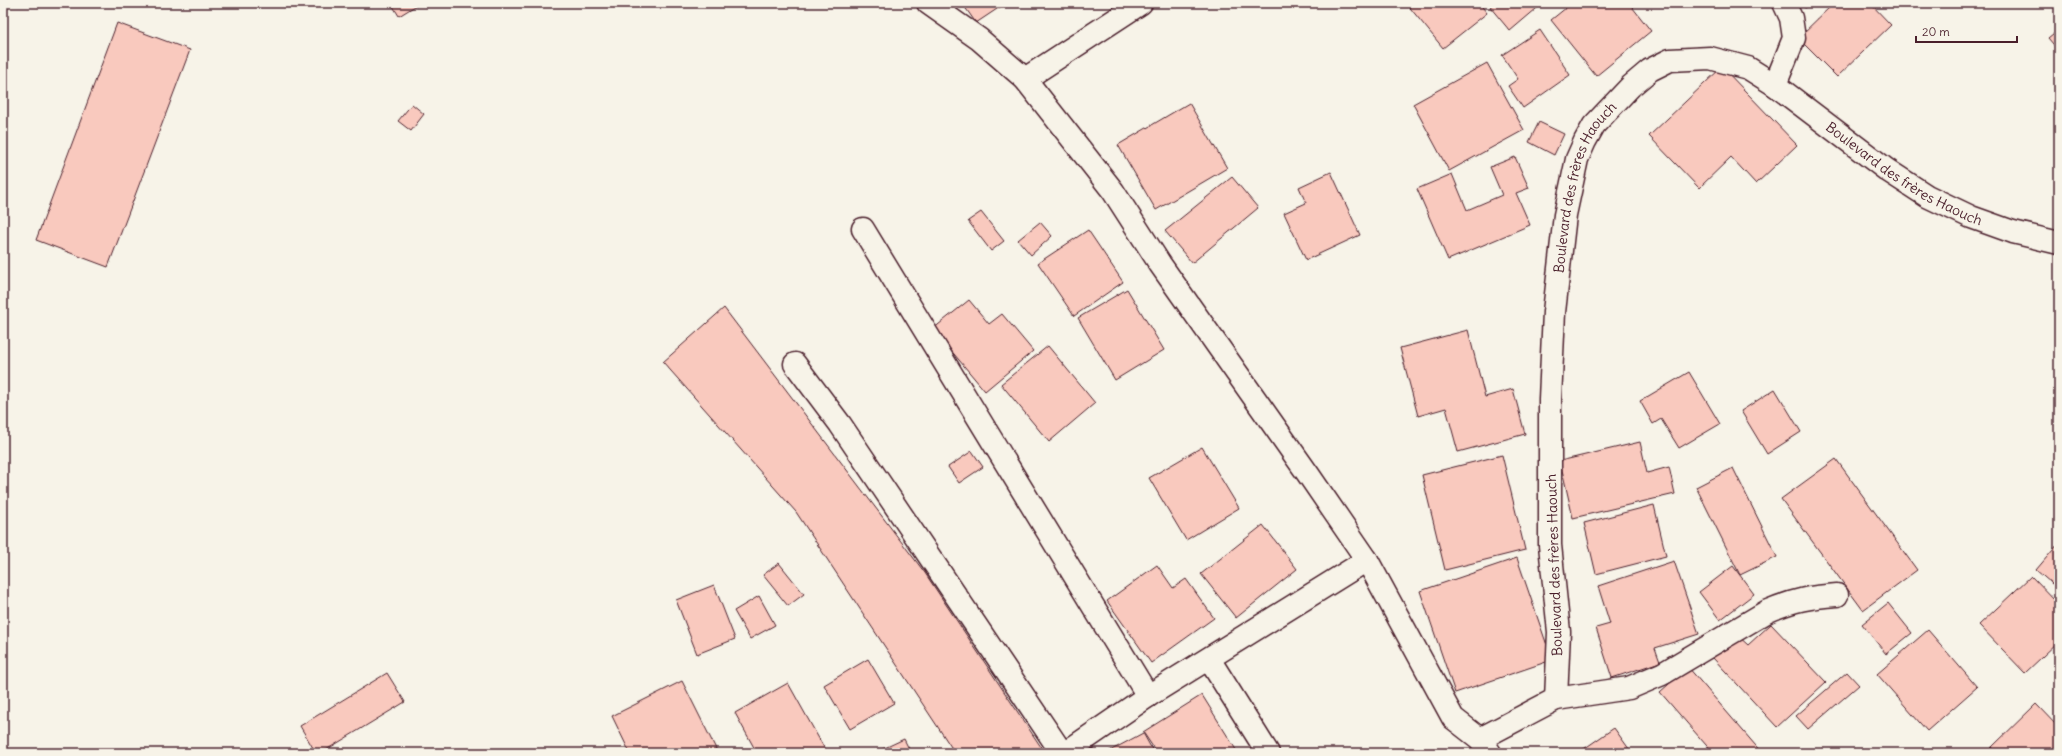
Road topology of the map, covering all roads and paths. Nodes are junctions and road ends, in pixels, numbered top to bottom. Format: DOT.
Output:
graph roads {
  1 [pos="928,3"];
  2 [pos="1142,3"];
  3 [pos="1784,3"];
  4 [pos="1025,79"];
  5 [pos="1774,85"];
  6 [pos="863,229"];
  7 [pos="2059,243"];
  8 [pos="795,364"];
  9 [pos="1367,560"];
  10 [pos="1837,595"];
  11 [pos="1209,659"];
  12 [pos="1148,696"];
  13 [pos="1556,699"];
  14 [pos="1485,746"];
  15 [pos="1064,753"];
  16 [pos="1268,753"];
  1 -- 4 [label="street"];
  2 -- 4 [label="street"];
  3 -- 5 [label="street"];
  4 -- 9 [label="street"];
  5 -- 7 [label="street, Boulevard des frères Haouch"];
  5 -- 13 [label="street, Boulevard des frères Haouch"];
  6 -- 12 [label="street"];
  8 -- 15 [label="street"];
  9 -- 11 [label="street"];
  9 -- 14 [label="street"];
  10 -- 13 [label="street"];
  11 -- 12 [label="street"];
  11 -- 16 [label="street"];
  12 -- 15 [label="street"];
  13 -- 14 [label="street"];
}
